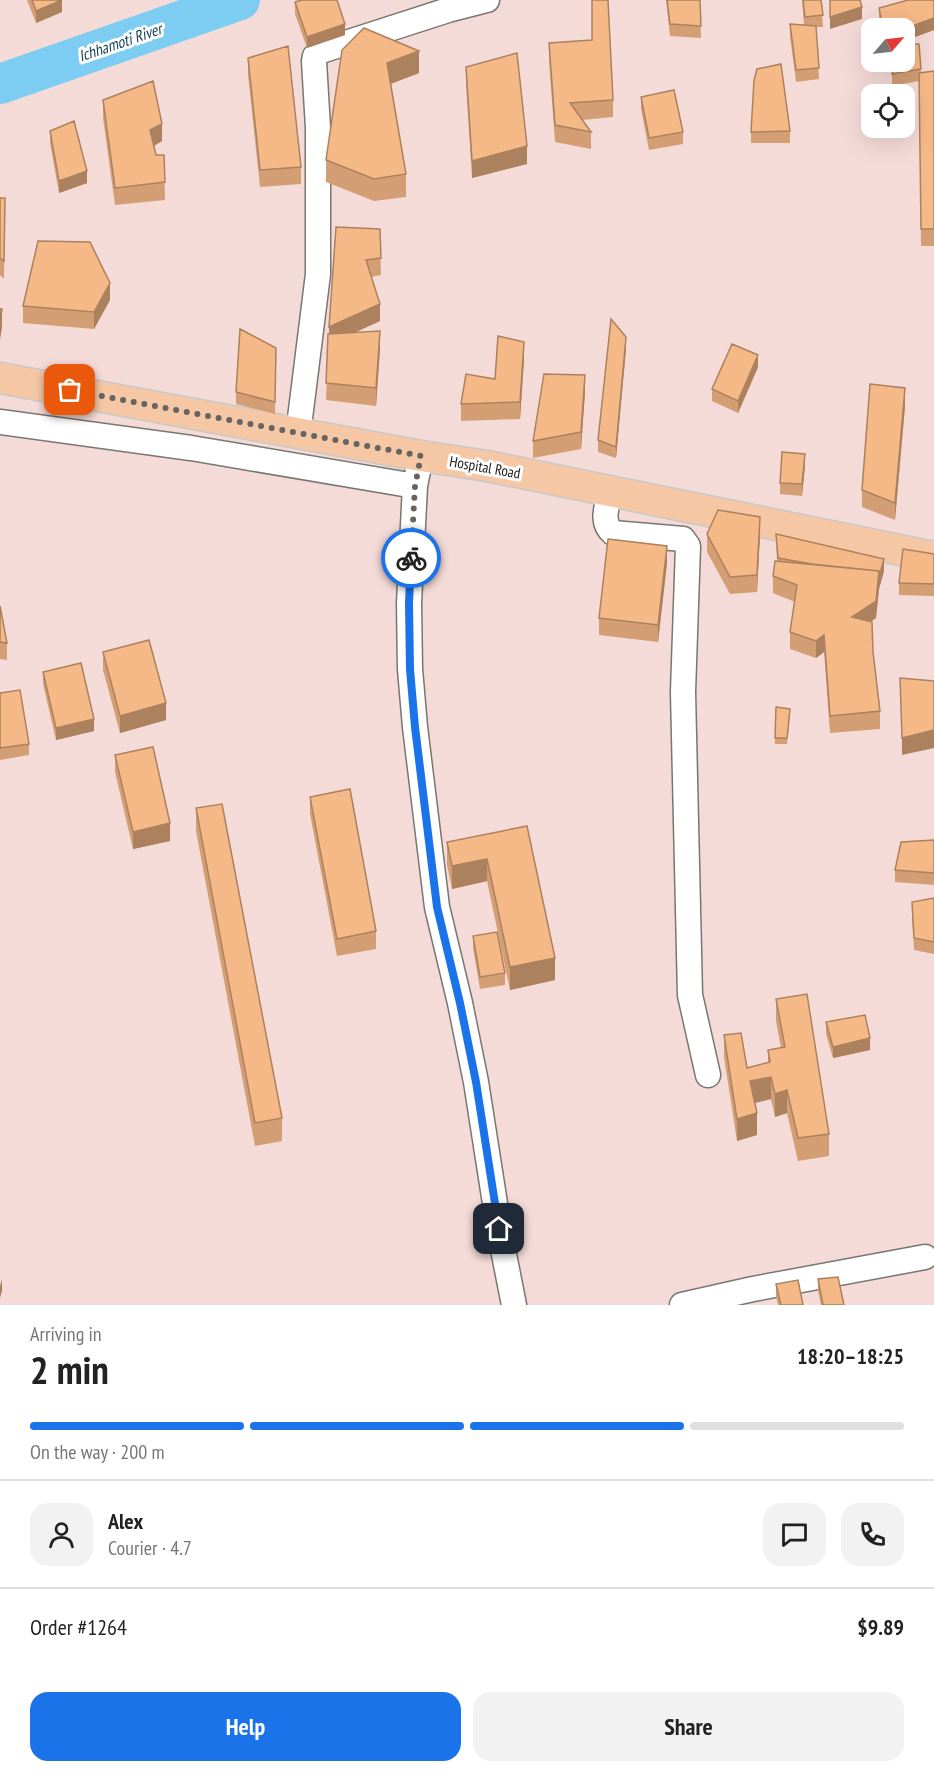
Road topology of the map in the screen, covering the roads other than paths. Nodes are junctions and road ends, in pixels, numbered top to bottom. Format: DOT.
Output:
graph roads {
  1 [pos="487,0"];
  2 [pos="0,378"];
  3 [pos="0,422"];
  4 [pos="298,434"];
  5 [pos="421,456"];
  6 [pos="415,486"];
  7 [pos="610,492"];
  8 [pos="934,557"];
  9 [pos="708,1075"];
  10 [pos="925,1257"];
  11 [pos="514,1305"];
  12 [pos="682,1305"];
  1 -- 4 [label="street"];
  2 -- 4 [label="main road, Hospital Road"];
  3 -- 6 [label="street"];
  4 -- 5 [label="main road, Hospital Road"];
  5 -- 6 [label="street"];
  5 -- 7 [label="main road, Hospital Road"];
  6 -- 11 [label="street"];
  7 -- 8 [label="main road, Hospital Road"];
  7 -- 9 [label="street"];
  10 -- 12 [label="street"];
}
